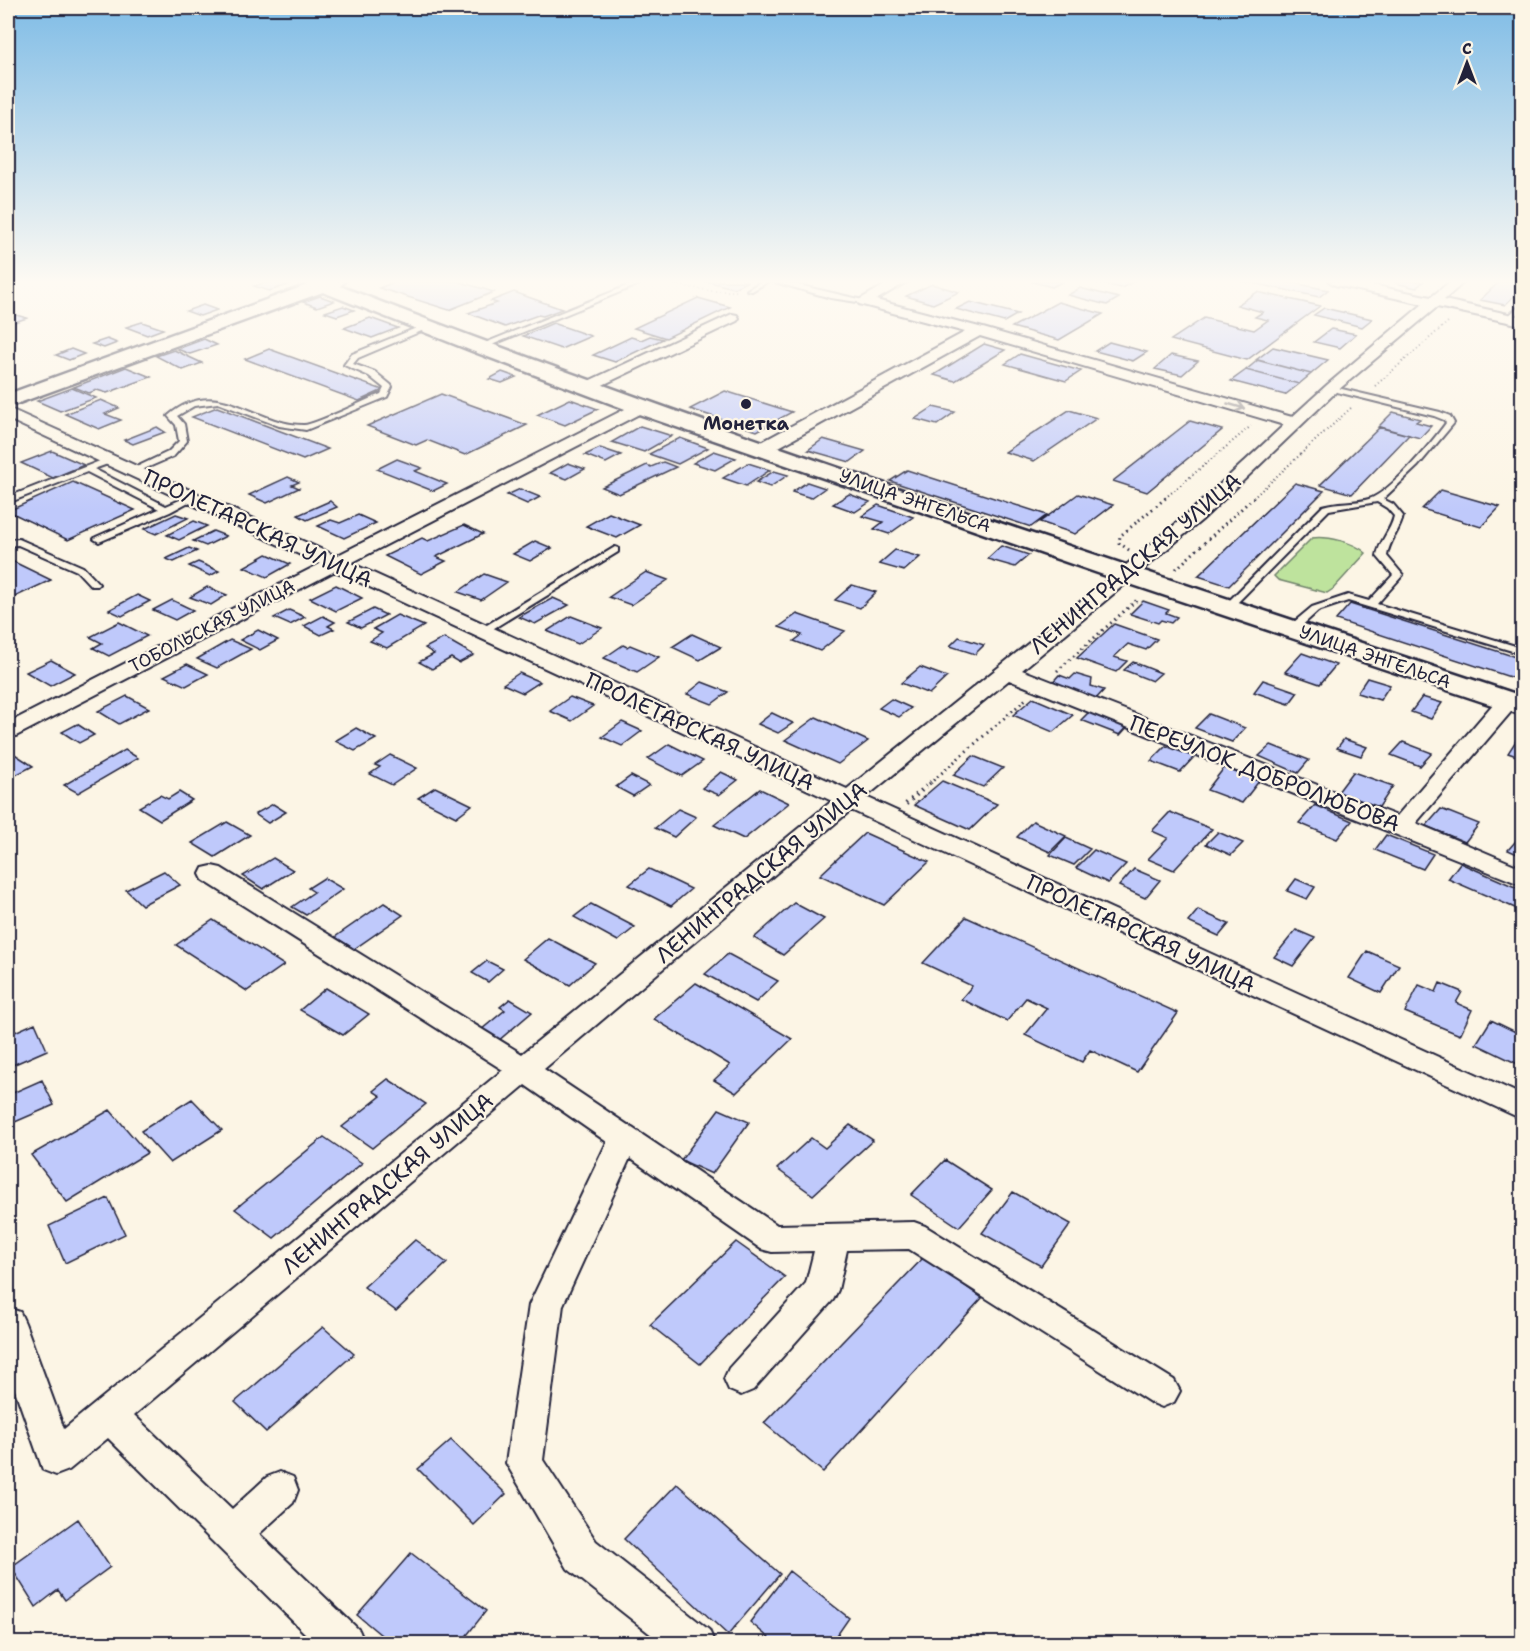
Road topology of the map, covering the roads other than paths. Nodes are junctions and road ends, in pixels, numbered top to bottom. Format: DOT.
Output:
graph roads {
  1 [pos="122,358"];
  2 [pos="353,358"];
  3 [pos="509,358"];
  4 [pos="648,358"];
  5 [pos="928,358"];
  6 [pos="1071,358"];
  7 [pos="1368,358"];
  8 [pos="587,387"];
  9 [pos="1332,388"];
  10 [pos="8,401"];
  11 [pos="641,407"];
  12 [pos="8,413"];
  13 [pos="1295,423"];
  14 [pos="762,449"];
  15 [pos="110,460"];
  16 [pos="87,469"];
  17 [pos="132,471"];
  18 [pos="192,498"];
  19 [pos="1377,499"];
  20 [pos="8,500"];
  21 [pos="167,510"];
  22 [pos="99,539"];
  23 [pos="8,543"];
  24 [pos="615,550"];
  25 [pos="334,563"];
  26 [pos="1130,563"];
  27 [pos="94,584"];
  28 [pos="1371,605"];
  29 [pos="1228,608"];
  30 [pos="1292,629"];
  31 [pos="482,631"];
  32 [pos="1522,651"];
  33 [pos="1006,671"];
  34 [pos="1515,704"];
  35 [pos="8,731"];
  36 [pos="849,799"];
  37 [pos="1401,826"];
  38 [pos="212,874"];
  39 [pos="1522,877"];
  40 [pos="523,1069"];
  41 [pos="1522,1108"];
  42 [pos="624,1138"];
  43 [pos="834,1238"];
  44 [pos="8,1323"];
  45 [pos="741,1379"];
  46 [pos="1162,1391"];
  47 [pos="108,1414"];
  48 [pos="280,1490"];
  49 [pos="232,1534"];
  50 [pos="345,1644"];
  51 [pos="695,1644"];
  1 -- 10 [label="main road"];
  2 -- 17 [label="lane"];
  3 -- 8 [label="main road, УЛИЦА ЭНГЕЛЬСА"];
  4 -- 8 [label="street"];
  5 -- 14 [label="street"];
  6 -- 13 [label="street, one-way"];
  7 -- 9 [label="street, ЛЕНИНГРАДСКАЯ УЛИЦА"];
  8 -- 11 [label="main road, УЛИЦА ЭНГЕЛЬСА"];
  9 -- 13 [label="street, ЛЕНИНГРАДСКАЯ УЛИЦА"];
  9 -- 19 [label="lane"];
  11 -- 14 [label="main road, УЛИЦА ЭНГЕЛЬСА"];
  11 -- 25 [label="street, ТОБОЛЬСКАЯ УЛИЦА"];
  12 -- 15 [label="street, ПРОЛЕТАРСКАЯ УЛИЦА"];
  13 -- 26 [label="street, ЛЕНИНГРАДСКАЯ УЛИЦА"];
  14 -- 26 [label="main road, УЛИЦА ЭНГЕЛЬСА"];
  15 -- 16 [label="lane"];
  15 -- 17 [label="street, ПРОЛЕТАРСКАЯ УЛИЦА"];
  16 -- 20 [label="lane"];
  16 -- 21 [label="lane"];
  17 -- 18 [label="street, ПРОЛЕТАРСКАЯ УЛИЦА"];
  18 -- 21 [label="lane"];
  18 -- 25 [label="street, ПРОЛЕТАРСКАЯ УЛИЦА"];
  19 -- 28 [label="lane"];
  19 -- 29 [label="lane"];
  21 -- 22 [label="lane"];
  23 -- 27 [label="lane"];
  24 -- 31 [label="lane"];
  25 -- 31 [label="street, ПРОЛЕТАРСКАЯ УЛИЦА"];
  25 -- 35 [label="street, ТОБОЛЬСКАЯ УЛИЦА"];
  26 -- 29 [label="main road, УЛИЦА ЭНГЕЛЬСА"];
  26 -- 33 [label="street, ЛЕНИНГРАДСКАЯ УЛИЦА"];
  28 -- 30 [label="lane"];
  28 -- 32 [label="lane"];
  29 -- 30 [label="main road, УЛИЦА ЭНГЕЛЬСА"];
  30 -- 34 [label="main road, УЛИЦА ЭНГЕЛЬСА"];
  31 -- 36 [label="street, ПРОЛЕТАРСКАЯ УЛИЦА"];
  33 -- 36 [label="street, ЛЕНИНГРАДСКАЯ УЛИЦА"];
  33 -- 37 [label="street, ПЕРЕУЛОК ДОБРОЛЮБОВА"];
  34 -- 37 [label="street"];
  36 -- 40 [label="street, ЛЕНИНГРАДСКАЯ УЛИЦА"];
  36 -- 41 [label="street, ПРОЛЕТАРСКАЯ УЛИЦА"];
  37 -- 39 [label="street, ПЕРЕУЛОК ДОБРОЛЮБОВА"];
  38 -- 40 [label="street"];
  40 -- 42 [label="street"];
  40 -- 47 [label="street, ЛЕНИНГРАДСКАЯ УЛИЦА"];
  42 -- 43 [label="street"];
  42 -- 51 [label="street"];
  43 -- 45 [label="street"];
  43 -- 46 [label="street"];
  44 -- 47 [label="street, ЛЕНИНГРАДСКАЯ УЛИЦА"];
  47 -- 49 [label="street"];
  48 -- 49 [label="street"];
  49 -- 50 [label="street"];
}
